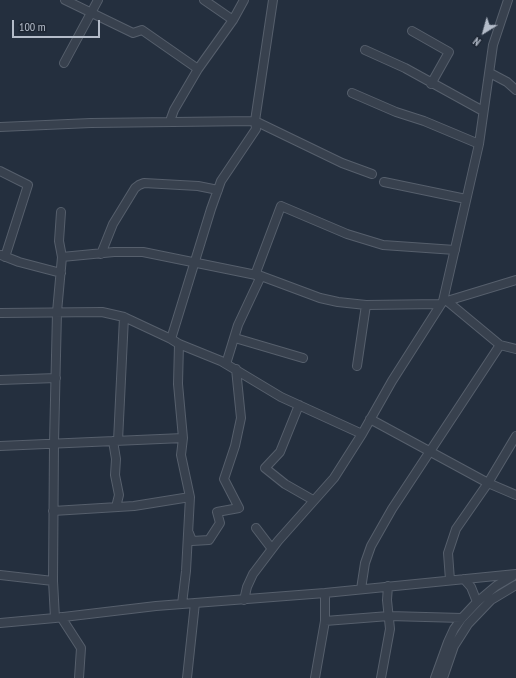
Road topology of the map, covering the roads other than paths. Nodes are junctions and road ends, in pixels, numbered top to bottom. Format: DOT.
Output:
graph roads {
  1 [pos="65,0"];
  2 [pos="98,0"];
  3 [pos="204,0"];
  4 [pos="244,0"];
  5 [pos="273,0"];
  6 [pos="508,0"];
  7 [pos="91,13"];
  8 [pos="234,20"];
  9 [pos="412,31"];
  10 [pos="365,50"];
  11 [pos="64,63"];
  12 [pos="198,69"];
  13 [pos="490,73"];
  14 [pos="431,84"];
  15 [pos="516,90"];
  16 [pos="352,92"];
  17 [pos="483,111"];
  18 [pos="170,121"];
  19 [pos="255,122"];
  20 [pos="0,127"];
  21 [pos="479,144"];
  22 [pos="0,171"];
  23 [pos="372,174"];
  24 [pos="384,182"];
  25 [pos="218,190"];
  26 [pos="466,199"];
  27 [pos="61,212"];
  28 [pos="455,250"];
  29 [pos="101,254"];
  30 [pos="2,256"];
  31 [pos="62,257"];
  32 [pos="195,262"];
  33 [pos="61,273"];
  34 [pos="258,276"];
  35 [pos="516,280"];
  36 [pos="444,302"];
  37 [pos="366,305"];
  38 [pos="57,312"];
  39 [pos="0,313"];
  40 [pos="124,317"];
  41 [pos="235,338"];
  42 [pos="171,339"];
  43 [pos="179,344"];
  44 [pos="500,345"];
  45 [pos="516,349"];
  46 [pos="303,358"];
  47 [pos="226,364"];
  48 [pos="357,366"];
  49 [pos="236,369"];
  50 [pos="56,378"];
  51 [pos="0,380"];
  52 [pos="299,405"];
  53 [pos="370,419"];
  54 [pos="362,434"];
  55 [pos="516,436"];
  56 [pos="183,438"];
  57 [pos="116,441"];
  58 [pos="54,443"];
  59 [pos="0,446"];
  60 [pos="430,451"];
  61 [pos="488,483"];
  62 [pos="516,495"];
  63 [pos="190,497"];
  64 [pos="313,500"];
  65 [pos="116,507"];
  66 [pos="53,511"];
  67 [pos="188,526"];
  68 [pos="256,528"];
  69 [pos="272,550"];
  70 [pos="516,574"];
  71 [pos="0,575"];
  72 [pos="464,579"];
  73 [pos="450,580"];
  74 [pos="53,581"];
  75 [pos="516,585"];
  76 [pos="388,586"];
  77 [pos="361,589"];
  78 [pos="325,593"];
  79 [pos="244,600"];
  80 [pos="477,602"];
  81 [pos="195,603"];
  82 [pos="182,604"];
  83 [pos="389,616"];
  84 [pos="62,617"];
  85 [pos="462,618"];
  86 [pos="325,621"];
  87 [pos="0,622"];
  88 [pos="443,668"];
  89 [pos="79,678"];
  90 [pos="187,678"];
  91 [pos="315,678"];
  92 [pos="380,678"];
  93 [pos="435,678"];
  94 [pos="443,678"];
  1 -- 7 [label="street"];
  2 -- 7 [label="street"];
  3 -- 8 [label="street"];
  4 -- 8 [label="street"];
  5 -- 19 [label="street"];
  6 -- 13 [label="street"];
  7 -- 11 [label="street"];
  7 -- 12 [label="street"];
  8 -- 12 [label="street"];
  9 -- 14 [label="street"];
  10 -- 14 [label="street"];
  12 -- 18 [label="street"];
  13 -- 15 [label="street"];
  13 -- 17 [label="street"];
  14 -- 17 [label="street"];
  16 -- 21 [label="street"];
  17 -- 21 [label="street"];
  18 -- 19 [label="street"];
  18 -- 20 [label="street"];
  19 -- 23 [label="street"];
  19 -- 25 [label="street"];
  21 -- 26 [label="street"];
  22 -- 30 [label="street"];
  24 -- 26 [label="street"];
  25 -- 29 [label="street"];
  25 -- 32 [label="street"];
  26 -- 28 [label="street"];
  27 -- 31 [label="street"];
  28 -- 34 [label="street"];
  28 -- 36 [label="street"];
  29 -- 31 [label="street"];
  29 -- 32 [label="street"];
  30 -- 33 [label="street"];
  31 -- 33 [label="street"];
  32 -- 34 [label="street"];
  32 -- 42 [label="street"];
  33 -- 38 [label="street"];
  34 -- 37 [label="street"];
  34 -- 41 [label="street"];
  35 -- 36 [label="street"];
  36 -- 37 [label="street"];
  36 -- 44 [label="street"];
  36 -- 53 [label="street"];
  37 -- 48 [label="street"];
  38 -- 39 [label="street"];
  38 -- 40 [label="street"];
  38 -- 50 [label="street"];
  40 -- 42 [label="street"];
  40 -- 57 [label="street"];
  41 -- 46 [label="street"];
  41 -- 47 [label="street"];
  42 -- 43 [label="street"];
  43 -- 47 [label="street"];
  43 -- 56 [label="street"];
  44 -- 45 [label="street"];
  44 -- 60 [label="street"];
  47 -- 49 [label="street"];
  49 -- 52 [label="street"];
  49 -- 67 [label="street"];
  50 -- 51 [label="street"];
  50 -- 58 [label="street"];
  52 -- 54 [label="street"];
  52 -- 64 [label="street"];
  53 -- 54 [label="street"];
  53 -- 60 [label="street"];
  54 -- 64 [label="street"];
  55 -- 61 [label="street"];
  56 -- 57 [label="street"];
  56 -- 63 [label="street"];
  57 -- 58 [label="street"];
  57 -- 65 [label="street"];
  58 -- 59 [label="street"];
  58 -- 66 [label="street"];
  60 -- 61 [label="street"];
  60 -- 77 [label="street"];
  61 -- 62 [label="street"];
  61 -- 73 [label="street"];
  63 -- 65 [label="street"];
  63 -- 67 [label="street"];
  64 -- 69 [label="street"];
  65 -- 66 [label="street"];
  66 -- 74 [label="street"];
  67 -- 82 [label="street"];
  68 -- 69 [label="street"];
  69 -- 79 [label="street"];
  70 -- 72 [label="street"];
  70 -- 80 [label="street"];
  71 -- 74 [label="street"];
  72 -- 73 [label="street"];
  72 -- 80 [label="street"];
  73 -- 76 [label="street"];
  74 -- 84 [label="street"];
  75 -- 88 [label="street"];
  76 -- 77 [label="street"];
  76 -- 83 [label="street"];
  77 -- 78 [label="street"];
  78 -- 79 [label="street"];
  78 -- 86 [label="street"];
  79 -- 81 [label="street"];
  80 -- 85 [label="street"];
  81 -- 82 [label="street"];
  81 -- 90 [label="street"];
  82 -- 84 [label="street"];
  83 -- 85 [label="street"];
  83 -- 86 [label="street"];
  83 -- 92 [label="street"];
  84 -- 87 [label="street"];
  84 -- 89 [label="street"];
  85 -- 88 [label="street"];
  86 -- 91 [label="street"];
  88 -- 93 [label="street"];
  88 -- 94 [label="street"];
}
